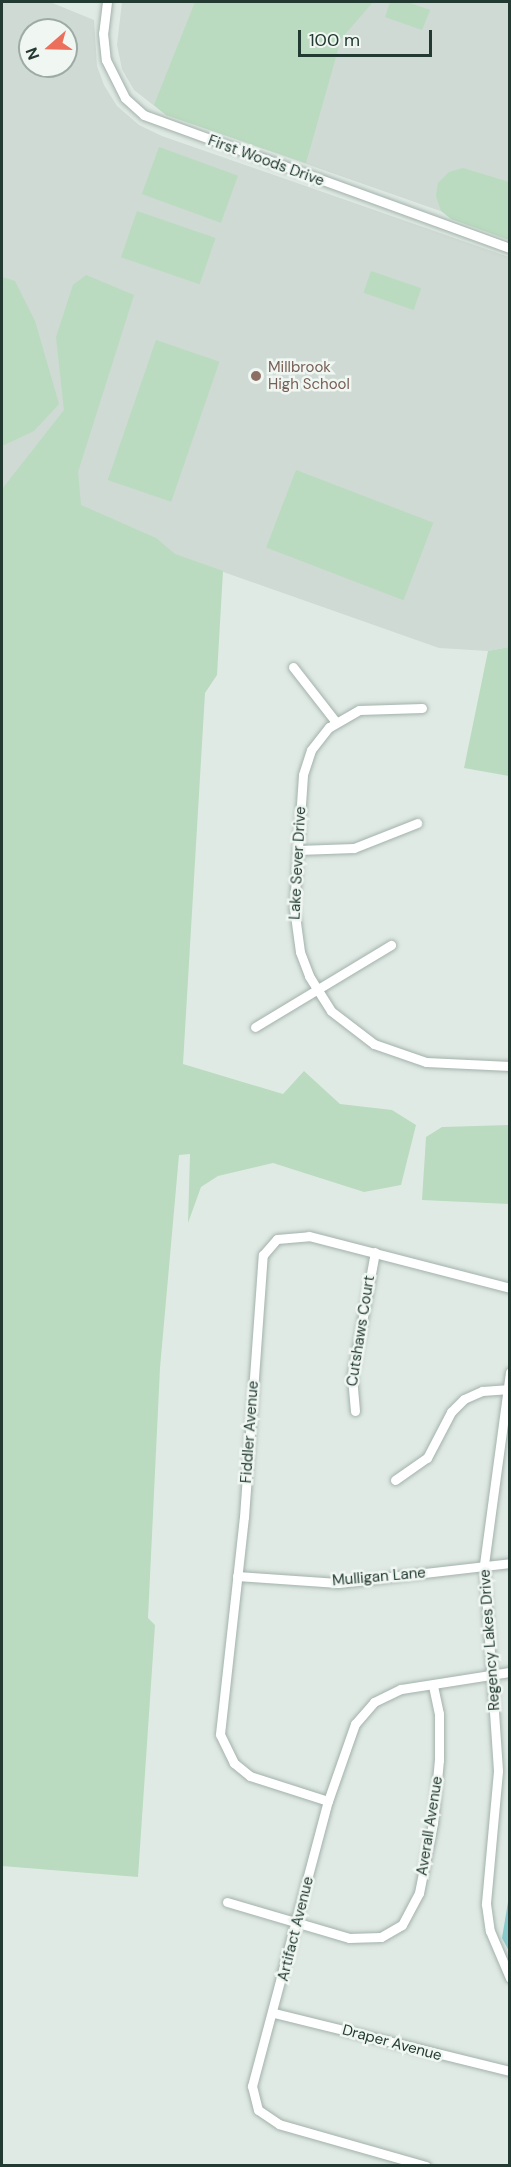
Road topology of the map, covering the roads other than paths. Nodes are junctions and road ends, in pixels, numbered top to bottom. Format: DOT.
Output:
graph roads {
  1 [pos="107,2"];
  2 [pos="510,248"];
  3 [pos="293,667"];
  4 [pos="422,708"];
  5 [pos="336,722"];
  6 [pos="417,823"];
  7 [pos="298,850"];
  8 [pos="391,945"];
  9 [pos="317,990"];
  10 [pos="255,1027"];
  11 [pos="510,1066"];
  12 [pos="375,1252"];
  13 [pos="510,1288"];
  14 [pos="510,1371"];
  15 [pos="508,1389"];
  16 [pos="355,1411"];
  17 [pos="395,1480"];
  18 [pos="510,1563"];
  19 [pos="484,1565"];
  20 [pos="237,1576"];
  21 [pos="510,1672"];
  22 [pos="492,1676"];
  23 [pos="433,1685"];
  24 [pos="328,1801"];
  25 [pos="227,1902"];
  26 [pos="297,1925"];
  27 [pos="510,1978"];
  28 [pos="274,2013"];
  29 [pos="510,2071"];
  30 [pos="426,2166"];
  1 -- 2 [label="street, First Woods Drive"];
  3 -- 5 [label="street"];
  4 -- 5 [label="street, Lake Sever Drive"];
  5 -- 7 [label="street, Lake Sever Drive"];
  6 -- 7 [label="street"];
  7 -- 9 [label="street, Lake Sever Drive"];
  8 -- 9 [label="street"];
  9 -- 10 [label="street"];
  9 -- 11 [label="street, Lake Sever Drive"];
  12 -- 13 [label="street, Fiddler Avenue"];
  12 -- 16 [label="street, Cutshaws Court"];
  12 -- 20 [label="street, Fiddler Avenue"];
  14 -- 15 [label="street, Regency Lakes Drive"];
  15 -- 17 [label="street"];
  15 -- 19 [label="street, Regency Lakes Drive"];
  18 -- 19 [label="street, Mulligan Lane"];
  19 -- 20 [label="street, Mulligan Lane"];
  19 -- 22 [label="street, Regency Lakes Drive"];
  20 -- 24 [label="street, Fiddler Avenue"];
  21 -- 22 [label="street, Artifact Avenue"];
  22 -- 23 [label="street, Artifact Avenue"];
  22 -- 27 [label="street, Regency Lakes Drive"];
  23 -- 24 [label="street, Artifact Avenue"];
  23 -- 26 [label="street, Averall Avenue"];
  24 -- 26 [label="street, Artifact Avenue"];
  25 -- 26 [label="street, Averall Avenue"];
  26 -- 28 [label="street, Artifact Avenue"];
  28 -- 29 [label="street, Draper Avenue"];
  28 -- 30 [label="street, Artifact Avenue"];
}
